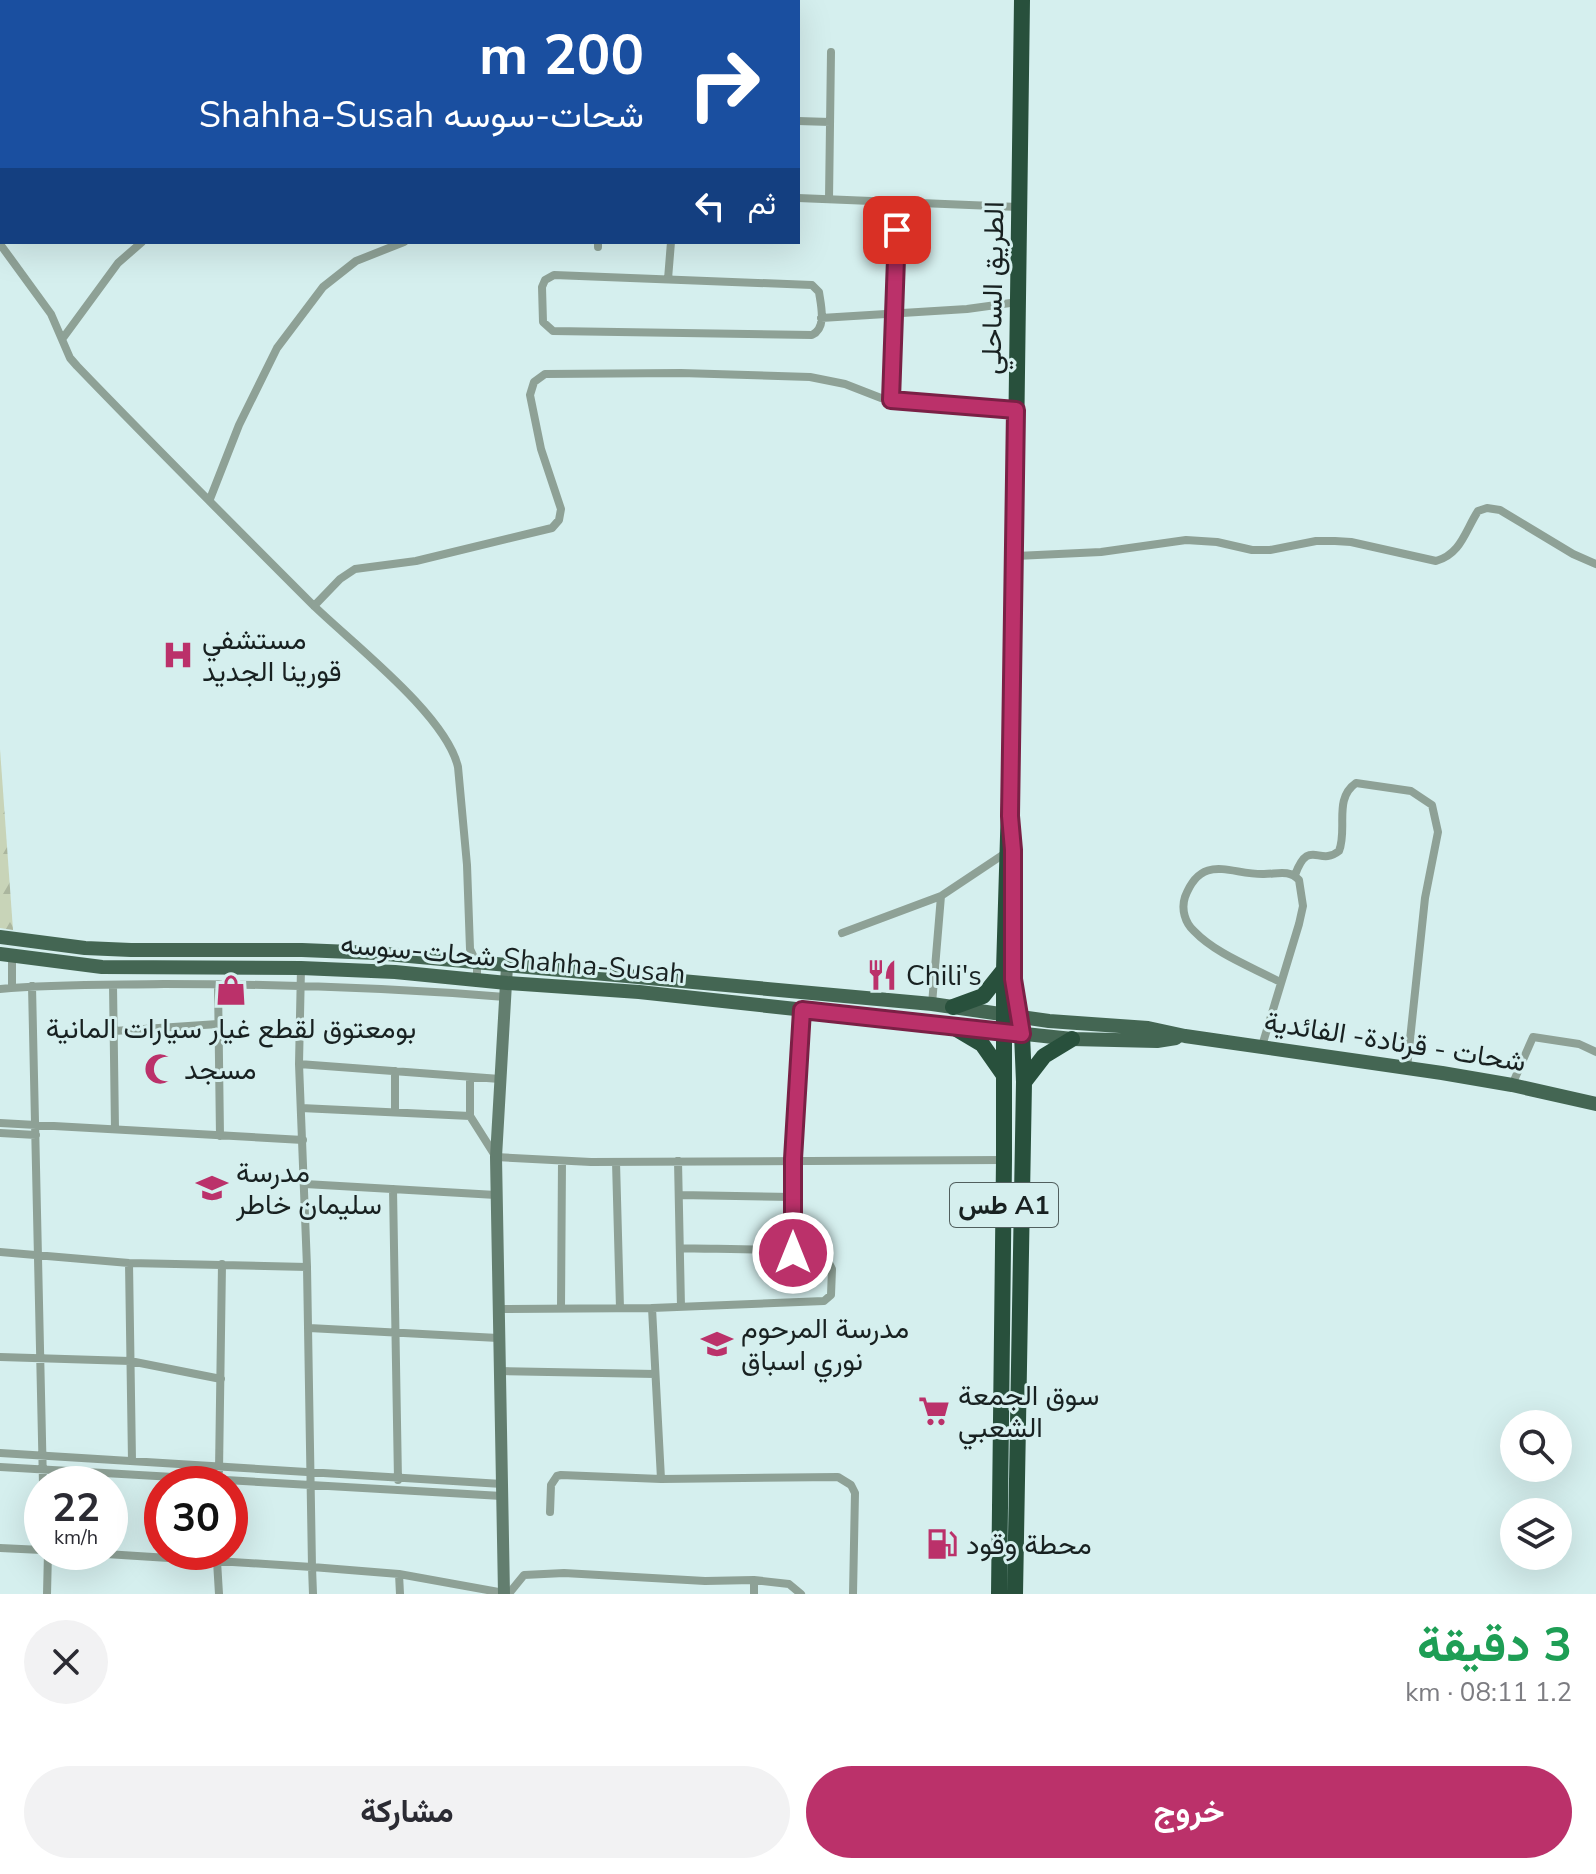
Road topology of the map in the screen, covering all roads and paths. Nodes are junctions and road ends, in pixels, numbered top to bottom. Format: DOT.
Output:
graph roads {
  1 [pos="1022,0"];
  2 [pos="831,52"];
  3 [pos="800,121"];
  4 [pos="830,122"];
  5 [pos="800,198"];
  6 [pos="829,199"];
  7 [pos="898,202"];
  8 [pos="1019,207"];
  9 [pos="0,244"];
  10 [pos="140,244"];
  11 [pos="399,244"];
  12 [pos="671,244"];
  13 [pos="668,279"];
  14 [pos="1018,302"];
  15 [pos="894,314"];
  16 [pos="821,318"];
  17 [pos="63,338"];
  18 [pos="891,400"];
  19 [pos="1016,410"];
  20 [pos="210,499"];
  21 [pos="1014,556"];
  22 [pos="1596,564"];
  23 [pos="314,606"];
  24 [pos="1010,816"];
  25 [pos="1007,852"];
  26 [pos="1295,875"];
  27 [pos="941,896"];
  28 [pos="842,933"];
  29 [pos="0,937"];
  30 [pos="6,955"];
  31 [pos="507,966"];
  32 [pos="301,968"];
  33 [pos="1004,970"];
  34 [pos="477,971"];
  35 [pos="1280,982"];
  36 [pos="218,984"];
  37 [pos="113,985"];
  38 [pos="32,986"];
  39 [pos="300,986"];
  40 [pos="12,988"];
  41 [pos="0,989"];
  42 [pos="506,990"];
  43 [pos="932,1004"];
  44 [pos="953,1007"];
  45 [pos="802,1010"];
  46 [pos="218,1024"];
  47 [pos="950,1025"];
  48 [pos="1012,1025"];
  49 [pos="114,1031"];
  50 [pos="1185,1036"];
  51 [pos="1072,1039"];
  52 [pos="1262,1046"];
  53 [pos="1596,1052"];
  54 [pos="299,1064"];
  55 [pos="1407,1068"];
  56 [pos="395,1071"];
  57 [pos="1003,1075"];
  58 [pos="470,1077"];
  59 [pos="500,1079"];
  60 [pos="1024,1082"];
  61 [pos="1512,1085"];
  62 [pos="1596,1104"];
  63 [pos="301,1108"];
  64 [pos="395,1112"];
  65 [pos="470,1116"];
  66 [pos="0,1123"];
  67 [pos="36,1125"];
  68 [pos="115,1129"];
  69 [pos="0,1133"];
  70 [pos="36,1135"];
  71 [pos="220,1136"];
  72 [pos="303,1140"];
  73 [pos="496,1157"];
  74 [pos="793,1159"];
  75 [pos="1004,1160"];
  76 [pos="562,1161"];
  77 [pos="678,1161"];
  78 [pos="616,1162"];
  79 [pos="305,1184"];
  80 [pos="393,1189"];
  81 [pos="496,1195"];
  82 [pos="679,1195"];
  83 [pos="793,1197"];
  84 [pos="680,1248"];
  85 [pos="0,1252"];
  86 [pos="793,1253"];
  87 [pos="40,1255"];
  88 [pos="129,1263"];
  89 [pos="222,1264"];
  90 [pos="307,1267"];
  91 [pos="681,1307"];
  92 [pos="561,1308"];
  93 [pos="620,1308"];
  94 [pos="652,1308"];
  95 [pos="497,1309"];
  96 [pos="309,1328"];
  97 [pos="394,1332"];
  98 [pos="498,1338"];
  99 [pos="0,1357"];
  100 [pos="42,1357"];
  101 [pos="130,1361"];
  102 [pos="499,1371"];
  103 [pos="655,1374"];
  104 [pos="221,1379"];
  105 [pos="0,1453"];
  106 [pos="42,1455"];
  107 [pos="132,1461"];
  108 [pos="42,1466"];
  109 [pos="219,1466"];
  110 [pos="0,1467"];
  111 [pos="248,1468"];
  112 [pos="24,1469"];
  113 [pos="312,1472"];
  114 [pos="398,1478"];
  115 [pos="661,1479"];
  116 [pos="248,1480"];
  117 [pos="312,1484"];
  118 [pos="398,1490"];
  119 [pos="502,1490"];
  120 [pos="550,1512"];
  121 [pos="0,1548"];
  122 [pos="24,1549"];
  123 [pos="248,1563"];
  124 [pos="312,1567"];
  125 [pos="48,1570"];
  126 [pos="218,1570"];
  127 [pos="399,1574"];
  128 [pos="754,1580"];
  129 [pos="705,1581"];
  130 [pos="504,1593"];
  131 [pos="47,1594"];
  132 [pos="219,1594"];
  133 [pos="313,1594"];
  134 [pos="400,1594"];
  135 [pos="705,1594"];
  136 [pos="754,1594"];
  137 [pos="801,1594"];
  138 [pos="853,1594"];
  139 [pos="999,1594"];
  140 [pos="1015,1594"];
  1 -- 8 [label="highway, الطريق الساحلي / طس A1"];
  2 -- 4 [label="street"];
  3 -- 4 [label="street"];
  4 -- 6 [label="street"];
  5 -- 6 [label="street"];
  6 -- 7 [label="street"];
  7 -- 8 [label="street"];
  7 -- 15 [label="street"];
  8 -- 14 [label="highway, الطريق الساحلي / طس A1"];
  9 -- 17 [label="street"];
  10 -- 17 [label="street"];
  11 -- 20 [label="street"];
  12 -- 13 [label="street"];
  13 -- 16 [label="street"];
  13 -- 16 [label="street"];
  14 -- 15 [label="street"];
  14 -- 19 [label="highway, الطريق الساحلي / طس A1"];
  15 -- 16 [label="street"];
  15 -- 18 [label="street"];
  17 -- 20 [label="street"];
  18 -- 19 [label="street"];
  18 -- 23 [label="street"];
  19 -- 21 [label="highway, الطريق الساحلي / طس A1"];
  20 -- 23 [label="street"];
  21 -- 22 [label="street"];
  21 -- 24 [label="highway, الطريق الساحلي / طس A1"];
  23 -- 34 [label="street"];
  24 -- 25 [label="highway, طس A1"];
  24 -- 48 [label="highway"];
  25 -- 27 [label="street"];
  25 -- 33 [label="highway, طس A1"];
  26 -- 35 [label="street"];
  26 -- 35 [label="street"];
  26 -- 55 [label="street"];
  27 -- 28 [label="street"];
  27 -- 43 [label="street"];
  29 -- 34 [label="main road, شحات-سوسه Shahha-Susah"];
  30 -- 32 [label="main road, شحات-سوسه Shahha-Susah"];
  30 -- 40 [label="street"];
  31 -- 34 [label="main road, شحات-سوسه Shahha-Susah"];
  31 -- 42 [label="street"];
  31 -- 43 [label="main road, شحات-سوسه Shahha-Susah"];
  32 -- 34 [label="main road, شحات-سوسه Shahha-Susah"];
  32 -- 39 [label="street"];
  33 -- 44 [label="highway"];
  33 -- 48 [label="highway, طس A1"];
  34 -- 42 [label="main road, شحات-سوسه Shahha-Susah"];
  35 -- 52 [label="street"];
  36 -- 37 [label="street"];
  36 -- 39 [label="street"];
  36 -- 46 [label="street"];
  37 -- 38 [label="street"];
  37 -- 49 [label="street"];
  38 -- 40 [label="street"];
  38 -- 67 [label="street"];
  39 -- 42 [label="street"];
  39 -- 54 [label="street"];
  40 -- 41 [label="street"];
  42 -- 45 [label="main road, شحات-سوسه Shahha-Susah"];
  42 -- 59 [label="street"];
  43 -- 44 [label="main road, شحات-سوسه Shahha-Susah"];
  44 -- 48 [label="main road, شحات-سوسه Shahha-Susah"];
  45 -- 47 [label="main road, شحات-سوسه Shahha-Susah"];
  45 -- 74 [label="street"];
  46 -- 49 [label="street"];
  46 -- 71 [label="street"];
  47 -- 48 [label="main road, شحات-سوسه Shahha-Susah"];
  47 -- 57 [label="highway"];
  48 -- 50 [label="main road"];
  48 -- 51 [label="main road"];
  48 -- 57 [label="highway, طس A1"];
  48 -- 60 [label="highway, طس A1"];
  49 -- 68 [label="street"];
  50 -- 51 [label="main road"];
  50 -- 52 [label="main road, شحات - قرنادة- الفائدية"];
  51 -- 60 [label="highway"];
  52 -- 55 [label="main road, شحات - قرنادة- الفائدية"];
  53 -- 61 [label="street"];
  54 -- 56 [label="street"];
  54 -- 63 [label="street"];
  55 -- 61 [label="main road, شحات - قرنادة- الفائدية"];
  56 -- 58 [label="street"];
  56 -- 64 [label="street"];
  57 -- 75 [label="highway, طس A1"];
  58 -- 59 [label="street"];
  58 -- 65 [label="street"];
  59 -- 73 [label="street"];
  60 -- 140 [label="highway, طس A1"];
  61 -- 62 [label="main road, شحات - قرنادة- الفائدية"];
  63 -- 64 [label="street"];
  63 -- 72 [label="street"];
  64 -- 65 [label="street"];
  65 -- 73 [label="street"];
  66 -- 67 [label="street"];
  67 -- 68 [label="street"];
  67 -- 70 [label="street"];
  68 -- 71 [label="street"];
  69 -- 70 [label="street"];
  70 -- 87 [label="street"];
  71 -- 72 [label="street"];
  72 -- 79 [label="street"];
  73 -- 76 [label="street"];
  73 -- 81 [label="street"];
  74 -- 75 [label="street"];
  74 -- 77 [label="street"];
  74 -- 83 [label="street"];
  75 -- 139 [label="highway, طس A1"];
  76 -- 78 [label="street"];
  76 -- 92 [label="street"];
  77 -- 78 [label="street"];
  77 -- 82 [label="street"];
  78 -- 93 [label="street"];
  79 -- 80 [label="street"];
  79 -- 90 [label="street"];
  80 -- 81 [label="street"];
  80 -- 97 [label="street"];
  81 -- 95 [label="street"];
  82 -- 83 [label="street"];
  82 -- 84 [label="street"];
  83 -- 86 [label="street"];
  84 -- 86 [label="street"];
  84 -- 91 [label="street"];
  85 -- 87 [label="street"];
  86 -- 91 [label="street"];
  87 -- 88 [label="street"];
  87 -- 100 [label="street"];
  88 -- 89 [label="street"];
  88 -- 101 [label="street"];
  89 -- 90 [label="street"];
  89 -- 104 [label="street"];
  90 -- 96 [label="street"];
  91 -- 94 [label="street"];
  92 -- 93 [label="street"];
  92 -- 95 [label="street"];
  93 -- 94 [label="street"];
  94 -- 103 [label="street"];
  95 -- 98 [label="street"];
  96 -- 97 [label="street"];
  96 -- 113 [label="street"];
  97 -- 98 [label="street"];
  97 -- 114 [label="street"];
  98 -- 102 [label="street"];
  99 -- 100 [label="street"];
  100 -- 101 [label="street"];
  100 -- 106 [label="street"];
  101 -- 104 [label="street"];
  101 -- 107 [label="street"];
  102 -- 103 [label="street"];
  102 -- 119 [label="street"];
  103 -- 115 [label="street"];
  104 -- 109 [label="street"];
  105 -- 106 [label="street"];
  106 -- 107 [label="street"];
  106 -- 108 [label="street"];
  107 -- 109 [label="street"];
  110 -- 112 [label="street"];
  111 -- 113 [label="street"];
  113 -- 114 [label="street"];
  113 -- 117 [label="street"];
  114 -- 118 [label="street"];
  114 -- 119 [label="street"];
  115 -- 120 [label="street"];
  115 -- 138 [label="street"];
  116 -- 117 [label="street"];
  117 -- 118 [label="street"];
  117 -- 124 [label="street"];
  118 -- 119 [label="street"];
  119 -- 130 [label="street"];
  121 -- 122 [label="street"];
  123 -- 124 [label="street"];
  124 -- 127 [label="street"];
  124 -- 133 [label="street"];
  125 -- 131 [label="street"];
  126 -- 132 [label="street"];
  127 -- 130 [label="street"];
  127 -- 134 [label="street"];
  128 -- 129 [label="street"];
  128 -- 136 [label="street"];
  128 -- 137 [label="street"];
  129 -- 130 [label="street"];
  129 -- 135 [label="street"];
}
